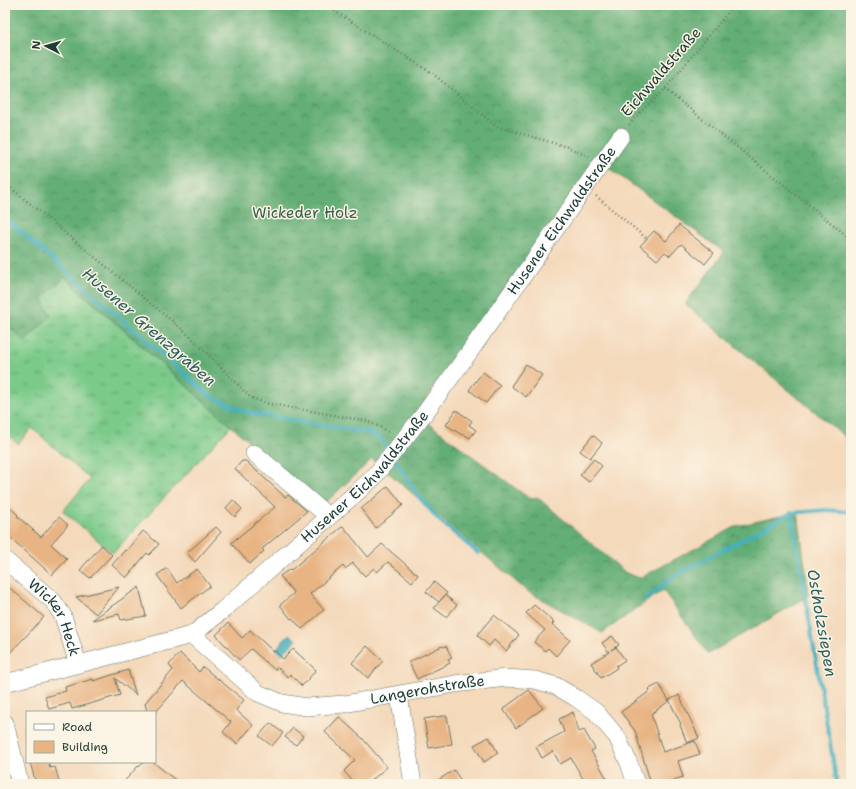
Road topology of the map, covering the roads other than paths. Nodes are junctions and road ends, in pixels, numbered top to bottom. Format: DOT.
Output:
graph roads {
  1 [pos="621,136"];
  2 [pos="254,453"];
  3 [pos="329,517"];
  4 [pos="5,560"];
  5 [pos="192,635"];
  6 [pos="78,664"];
  7 [pos="5,683"];
  8 [pos="399,695"];
  9 [pos="5,724"];
  10 [pos="20,784"];
  11 [pos="413,784"];
  12 [pos="636,784"];
  1 -- 3 [label="street, Husener Eichwaldstraße"];
  2 -- 3 [label="street"];
  3 -- 5 [label="street, Husener Eichwaldstraße"];
  4 -- 6 [label="street, Wicker Heck"];
  5 -- 6 [label="street, Husener Eichwaldstraße"];
  5 -- 8 [label="street, Langerohstraße"];
  6 -- 7 [label="street, Husener Eichwaldstraße"];
  8 -- 11 [label="street"];
  8 -- 12 [label="street, Langerohstraße"];
  9 -- 10 [label="street"];
}
